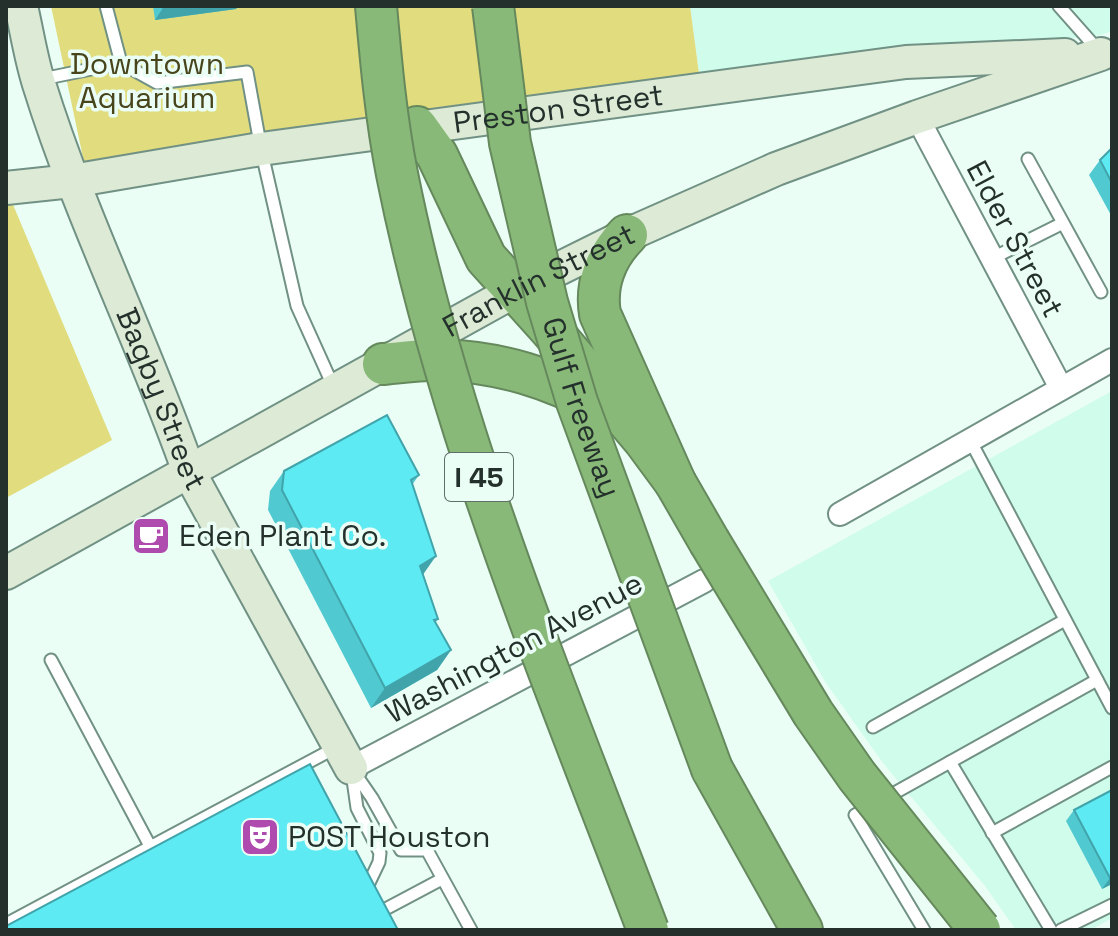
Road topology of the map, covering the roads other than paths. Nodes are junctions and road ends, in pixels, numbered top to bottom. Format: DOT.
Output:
graph roads {
  1 [pos="21,6"];
  2 [pos="106,6"];
  3 [pos="376,6"];
  4 [pos="493,6"];
  5 [pos="1059,6"];
  6 [pos="1107,52"];
  7 [pos="121,63"];
  8 [pos="38,80"];
  9 [pos="917,117"];
  10 [pos="417,127"];
  11 [pos="261,149"];
  12 [pos="1028,159"];
  13 [pos="72,181"];
  14 [pos="6,188"];
  15 [pos="1061,224"];
  16 [pos="627,235"];
  17 [pos="991,259"];
  18 [pos="516,290"];
  19 [pos="1101,292"];
  20 [pos="1112,360"];
  21 [pos="383,364"];
  22 [pos="1061,388"];
  23 [pos="335,391"];
  24 [pos="644,440"];
  25 [pos="970,440"];
  26 [pos="189,472"];
  27 [pos="675,482"];
  28 [pos="840,514"];
  29 [pos="6,573"];
  30 [pos="704,581"];
  31 [pos="1065,620"];
  32 [pos="51,660"];
  33 [pos="1097,680"];
  34 [pos="1112,708"];
  35 [pos="873,727"];
  36 [pos="345,757"];
  37 [pos="950,762"];
  38 [pos="1112,767"];
  39 [pos="712,769"];
  40 [pos="992,833"];
  41 [pos="150,846"];
  42 [pos="442,879"];
  43 [pos="1112,905"];
  44 [pos="6,924"];
  45 [pos="471,930"];
  46 [pos="648,930"];
  47 [pos="769,930"];
  48 [pos="802,930"];
  49 [pos="924,930"];
  50 [pos="980,930"];
  51 [pos="1051,930"];
  52 [pos="1061,930"];
  1 -- 8 [label="street, Bagby Street"];
  2 -- 7 [label="lane"];
  3 -- 46 [label="highway, I 45, bridge"];
  4 -- 39 [label="highway, Gulf Freeway, bridge"];
  5 -- 6 [label="lane"];
  6 -- 9 [label="street, Franklin Street"];
  6 -- 10 [label="street, Preston Street"];
  7 -- 8 [label="lane"];
  7 -- 11 [label="lane"];
  8 -- 13 [label="street, Bagby Street"];
  9 -- 16 [label="street, Franklin Street"];
  9 -- 17 [label="street, Elder Street"];
  10 -- 11 [label="street, Preston Street"];
  10 -- 18 [label="highway"];
  11 -- 13 [label="street, Preston Street"];
  11 -- 23 [label="lane"];
  12 -- 15 [label="lane"];
  13 -- 14 [label="street, Preston Street"];
  13 -- 26 [label="street, Bagby Street"];
  15 -- 17 [label="lane"];
  15 -- 19 [label="lane"];
  16 -- 18 [label="street, Franklin Street"];
  16 -- 27 [label="highway"];
  17 -- 22 [label="street, Elder Street"];
  18 -- 21 [label="street, Franklin Street"];
  18 -- 24 [label="highway"];
  20 -- 22 [label="street"];
  21 -- 23 [label="street, Franklin Street"];
  21 -- 24 [label="highway"];
  22 -- 25 [label="street"];
  23 -- 26 [label="street, Franklin Street"];
  24 -- 27 [label="highway"];
  25 -- 28 [label="street"];
  25 -- 31 [label="lane"];
  26 -- 29 [label="street, Franklin Street"];
  26 -- 36 [label="street, Bagby Street"];
  27 -- 50 [label="highway, bridge"];
  30 -- 36 [label="street, Washington Avenue"];
  31 -- 33 [label="lane"];
  31 -- 35 [label="lane"];
  32 -- 41 [label="lane"];
  33 -- 34 [label="lane"];
  33 -- 37 [label="lane"];
  36 -- 41 [label="lane"];
  36 -- 42 [label="lane"];
  36 -- 42 [label="lane"];
  37 -- 40 [label="lane"];
  37 -- 49 [label="lane"];
  38 -- 40 [label="lane"];
  39 -- 47 [label="highway, Gulf Freeway"];
  39 -- 48 [label="highway"];
  40 -- 51 [label="lane"];
  41 -- 44 [label="lane"];
  42 -- 45 [label="lane"];
  43 -- 52 [label="lane"];
}
